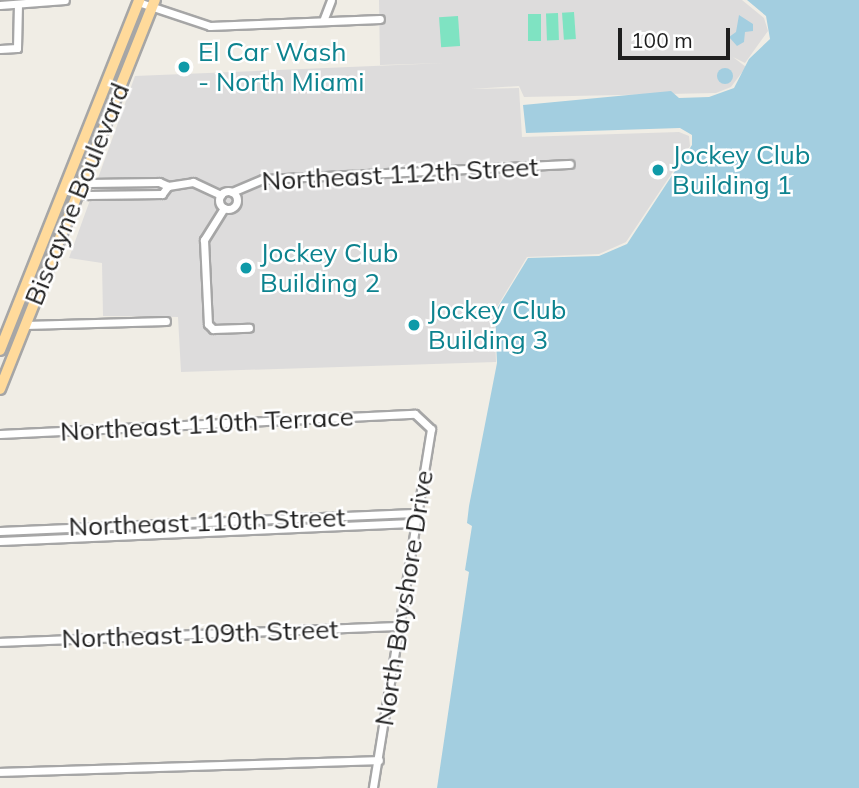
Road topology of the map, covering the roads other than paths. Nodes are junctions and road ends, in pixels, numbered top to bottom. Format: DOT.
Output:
graph roads {
  1 [pos="65,0"];
  2 [pos="331,0"];
  3 [pos="138,1"];
  4 [pos="18,4"];
  5 [pos="153,4"];
  6 [pos="0,5"];
  7 [pos="380,19"];
  8 [pos="323,21"];
  9 [pos="0,49"];
  10 [pos="570,164"];
  11 [pos="141,182"];
  12 [pos="168,186"];
  13 [pos="63,190"];
  14 [pos="79,191"];
  15 [pos="232,192"];
  16 [pos="141,194"];
  17 [pos="221,195"];
  18 [pos="224,208"];
  19 [pos="166,321"];
  20 [pos="25,325"];
  21 [pos="4,328"];
  22 [pos="248,328"];
  23 [pos="0,349"];
  24 [pos="0,389"];
  25 [pos="415,414"];
  26 [pos="0,434"];
  27 [pos="414,513"];
  28 [pos="412,523"];
  29 [pos="0,531"];
  30 [pos="0,541"];
  31 [pos="400,626"];
  32 [pos="0,642"];
  33 [pos="379,760"];
  34 [pos="0,772"];
  35 [pos="373,788"];
  1 -- 4 [label="street"];
  2 -- 8 [label="street"];
  3 -- 5 [label="street"];
  3 -- 13 [label="main road, Biscayne Boulevard"];
  4 -- 6 [label="street"];
  4 -- 9 [label="street"];
  5 -- 8 [label="street"];
  5 -- 14 [label="main road, Biscayne Boulevard"];
  7 -- 8 [label="street"];
  10 -- 15 [label="street, Northeast 112th Street"];
  11 -- 12 [label="street"];
  11 -- 14 [label="street"];
  11 -- 16 [label="street"];
  12 -- 16 [label="street"];
  12 -- 17 [label="street"];
  13 -- 14 [label="street"];
  13 -- 21 [label="main road, Biscayne Boulevard"];
  14 -- 16 [label="street"];
  14 -- 20 [label="main road, Biscayne Boulevard"];
  15 -- 17 [label="street, Northeast 112th Street"];
  15 -- 18 [label="street"];
  17 -- 18 [label="street"];
  18 -- 22 [label="street"];
  19 -- 20 [label="street"];
  20 -- 24 [label="main road, Biscayne Boulevard"];
  21 -- 23 [label="main road, Biscayne Boulevard"];
  25 -- 26 [label="street, Northeast 110th Terrace"];
  25 -- 27 [label="street, North Bayshore Drive"];
  27 -- 28 [label="street, North Bayshore Drive"];
  27 -- 29 [label="street, Northeast 110th Street"];
  28 -- 30 [label="street, Northeast 110th Street"];
  28 -- 31 [label="street, North Bayshore Drive"];
  31 -- 32 [label="street, Northeast 109th Street"];
  31 -- 33 [label="street, North Bayshore Drive"];
  33 -- 34 [label="street"];
  33 -- 35 [label="street, North Bayshore Drive"];
}
